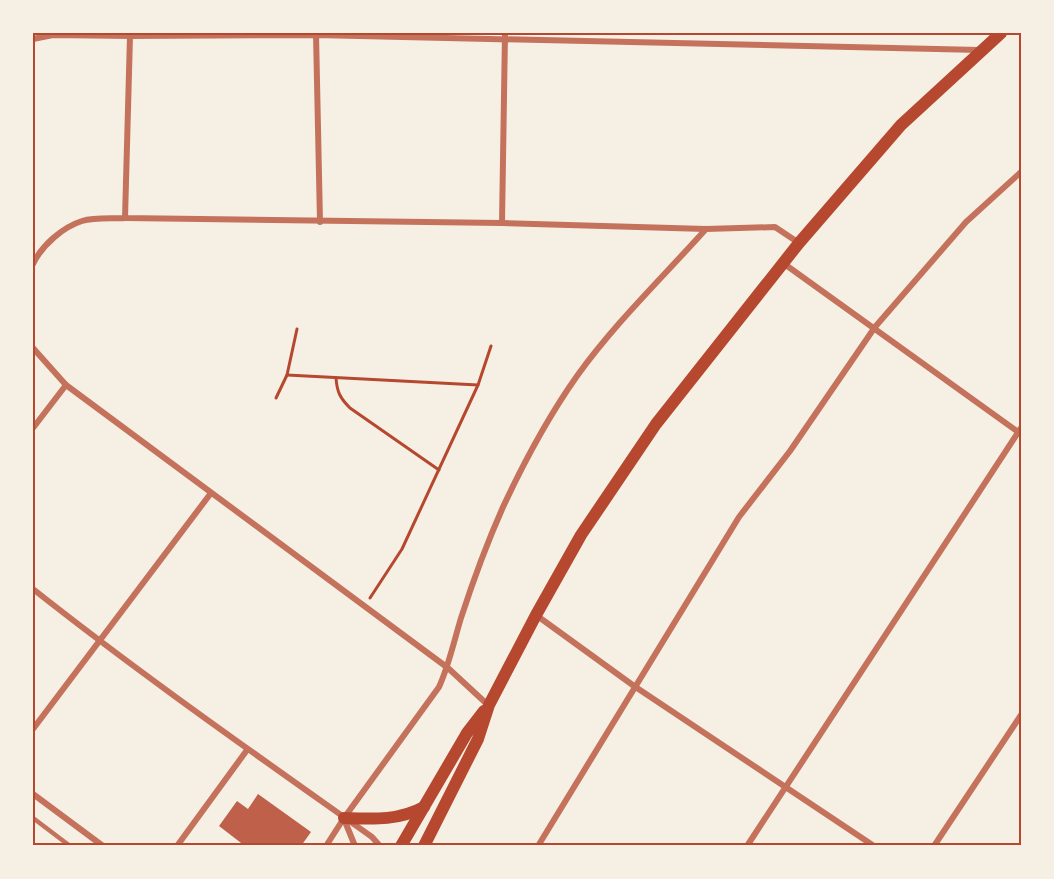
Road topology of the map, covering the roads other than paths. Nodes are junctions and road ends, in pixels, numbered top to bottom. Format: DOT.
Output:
graph roads {
  1 [pos="1001,33"];
  2 [pos="316,34"];
  3 [pos="130,35"];
  4 [pos="505,37"];
  5 [pos="33,39"];
  6 [pos="981,50"];
  7 [pos="1021,172"];
  8 [pos="125,218"];
  9 [pos="321,222"];
  10 [pos="502,223"];
  11 [pos="706,229"];
  12 [pos="799,243"];
  13 [pos="783,263"];
  14 [pos="33,264"];
  15 [pos="875,327"];
  16 [pos="33,348"];
  17 [pos="66,385"];
  18 [pos="33,428"];
  19 [pos="1020,432"];
  20 [pos="211,493"];
  21 [pos="33,589"];
  22 [pos="536,615"];
  23 [pos="99,641"];
  24 [pos="448,668"];
  25 [pos="634,686"];
  26 [pos="489,705"];
  27 [pos="1021,715"];
  28 [pos="33,729"];
  29 [pos="247,750"];
  30 [pos="786,787"];
  31 [pos="33,794"];
  32 [pos="424,807"];
  33 [pos="33,818"];
  34 [pos="344,818"];
  35 [pos="70,846"];
  36 [pos="103,846"];
  37 [pos="177,846"];
  38 [pos="326,846"];
  39 [pos="356,846"];
  40 [pos="380,846"];
  41 [pos="401,846"];
  42 [pos="424,846"];
  43 [pos="538,846"];
  44 [pos="747,846"];
  45 [pos="874,846"];
  46 [pos="934,846"];
  1 -- 6 [label="main road"];
  2 -- 3 [label="street"];
  2 -- 4 [label="street"];
  2 -- 9 [label="street"];
  3 -- 5 [label="street"];
  3 -- 8 [label="street"];
  4 -- 6 [label="street"];
  4 -- 10 [label="street"];
  6 -- 12 [label="main road"];
  7 -- 15 [label="street"];
  8 -- 9 [label="street"];
  8 -- 14 [label="street"];
  9 -- 10 [label="street"];
  10 -- 11 [label="street"];
  11 -- 12 [label="street"];
  11 -- 24 [label="street"];
  12 -- 13 [label="main road"];
  13 -- 15 [label="street"];
  13 -- 22 [label="main road"];
  15 -- 19 [label="street"];
  15 -- 25 [label="street"];
  16 -- 17 [label="street"];
  17 -- 18 [label="street"];
  17 -- 20 [label="street"];
  19 -- 30 [label="street"];
  20 -- 23 [label="street"];
  20 -- 24 [label="street"];
  21 -- 23 [label="street"];
  22 -- 25 [label="street"];
  22 -- 26 [label="main road"];
  23 -- 28 [label="street"];
  23 -- 29 [label="street"];
  24 -- 26 [label="street"];
  24 -- 34 [label="street"];
  25 -- 30 [label="street"];
  25 -- 43 [label="street"];
  26 -- 32 [label="main road"];
  26 -- 42 [label="main road"];
  27 -- 46 [label="street"];
  29 -- 34 [label="street"];
  29 -- 37 [label="street"];
  30 -- 44 [label="street"];
  30 -- 45 [label="street"];
  31 -- 36 [label="street"];
  32 -- 34 [label="main road"];
  32 -- 41 [label="main road"];
  33 -- 35 [label="lane"];
  34 -- 38 [label="street"];
  34 -- 39 [label="street"];
  34 -- 40 [label="street"];
}
